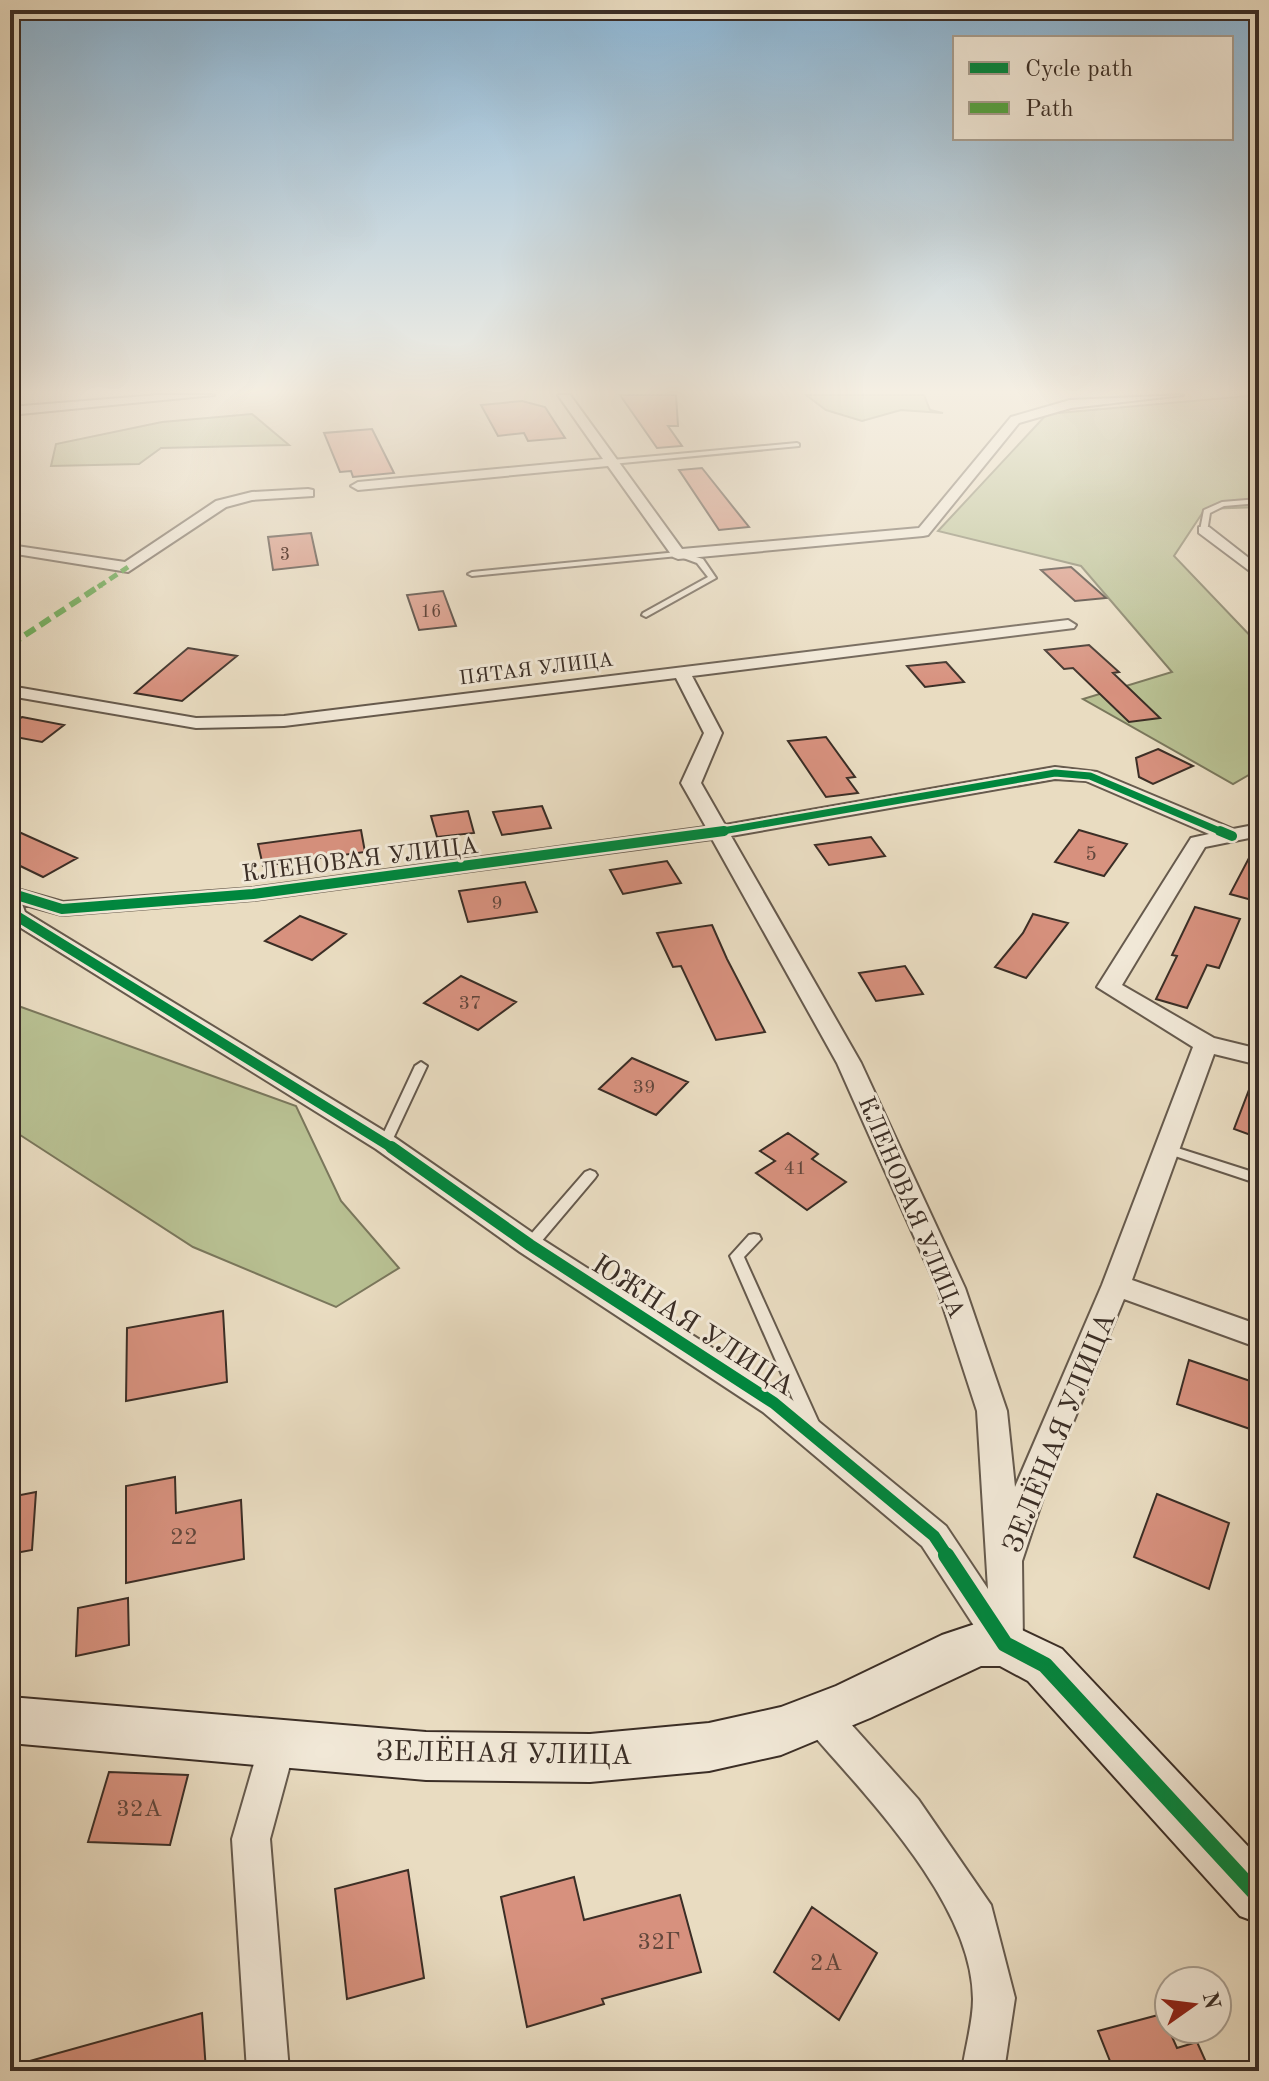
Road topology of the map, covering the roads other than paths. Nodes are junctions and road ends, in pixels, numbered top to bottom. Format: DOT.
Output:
graph roads {
  1 [pos="634,492"];
  2 [pos="956,492"];
  3 [pos="308,493"];
  4 [pos="1259,501"];
  5 [pos="1204,530"];
  6 [pos="10,549"];
  7 [pos="678,554"];
  8 [pos="1259,573"];
  9 [pos="472,574"];
  10 [pos="646,615"];
  11 [pos="1068,625"];
  12 [pos="681,672"];
  13 [pos="10,691"];
  14 [pos="1259,830"];
  15 [pos="717,832"];
  16 [pos="1232,836"];
  17 [pos="10,893"];
  18 [pos="10,900"];
  19 [pos="1206,1044"];
  20 [pos="1259,1057"];
  21 [pos="421,1066"];
  22 [pos="385,1143"];
  23 [pos="1165,1148"];
  24 [pos="590,1175"];
  25 [pos="1259,1179"];
  26 [pos="754,1239"];
  27 [pos="530,1245"];
  28 [pos="1116,1285"];
  29 [pos="1259,1337"];
  30 [pos="819,1440"];
  31 [pos="1005,1561"];
  32 [pos="1005,1644"];
  33 [pos="820,1716"];
  34 [pos="10,1720"];
  35 [pos="278,1743"];
  36 [pos="1259,1897"];
  37 [pos="268,2071"];
  38 [pos="983,2071"];
  1 -- 7 [label="street"];
  2 -- 7 [label="street"];
  3 -- 6 [label="street"];
  4 -- 5 [label="lane"];
  5 -- 8 [label="street"];
  7 -- 9 [label="lane"];
  7 -- 10 [label="lane"];
  11 -- 12 [label="street, ПЯТАЯ УЛИЦА"];
  12 -- 13 [label="street, ПЯТАЯ УЛИЦА"];
  12 -- 15 [label="street"];
  14 -- 16 [label="street"];
  15 -- 16 [label="street"];
  15 -- 17 [label="street, КЛЕНОВАЯ УЛИЦА"];
  15 -- 31 [label="street, КЛЕНОВАЯ УЛИЦА"];
  16 -- 19 [label="street"];
  18 -- 22 [label="street, ЮЖНАЯ УЛИЦА"];
  19 -- 20 [label="street"];
  19 -- 23 [label="street, ЗЕЛЁНАЯ УЛИЦА"];
  21 -- 22 [label="lane"];
  22 -- 27 [label="street, ЮЖНАЯ УЛИЦА"];
  23 -- 25 [label="lane"];
  23 -- 28 [label="street, ЗЕЛЁНАЯ УЛИЦА"];
  24 -- 27 [label="lane"];
  26 -- 30 [label="lane"];
  27 -- 30 [label="street, ЮЖНАЯ УЛИЦА"];
  28 -- 29 [label="street"];
  28 -- 31 [label="street, ЗЕЛЁНАЯ УЛИЦА"];
  30 -- 32 [label="street, ЮЖНАЯ УЛИЦА"];
  31 -- 32 [label="street, ЗЕЛЁНАЯ УЛИЦА"];
  32 -- 33 [label="street, ЗЕЛЁНАЯ УЛИЦА"];
  32 -- 36 [label="street, ЮЖНАЯ УЛИЦА"];
  33 -- 35 [label="street, ЗЕЛЁНАЯ УЛИЦА"];
  33 -- 38 [label="street"];
  34 -- 35 [label="street, ЗЕЛЁНАЯ УЛИЦА"];
  35 -- 37 [label="street"];
}
